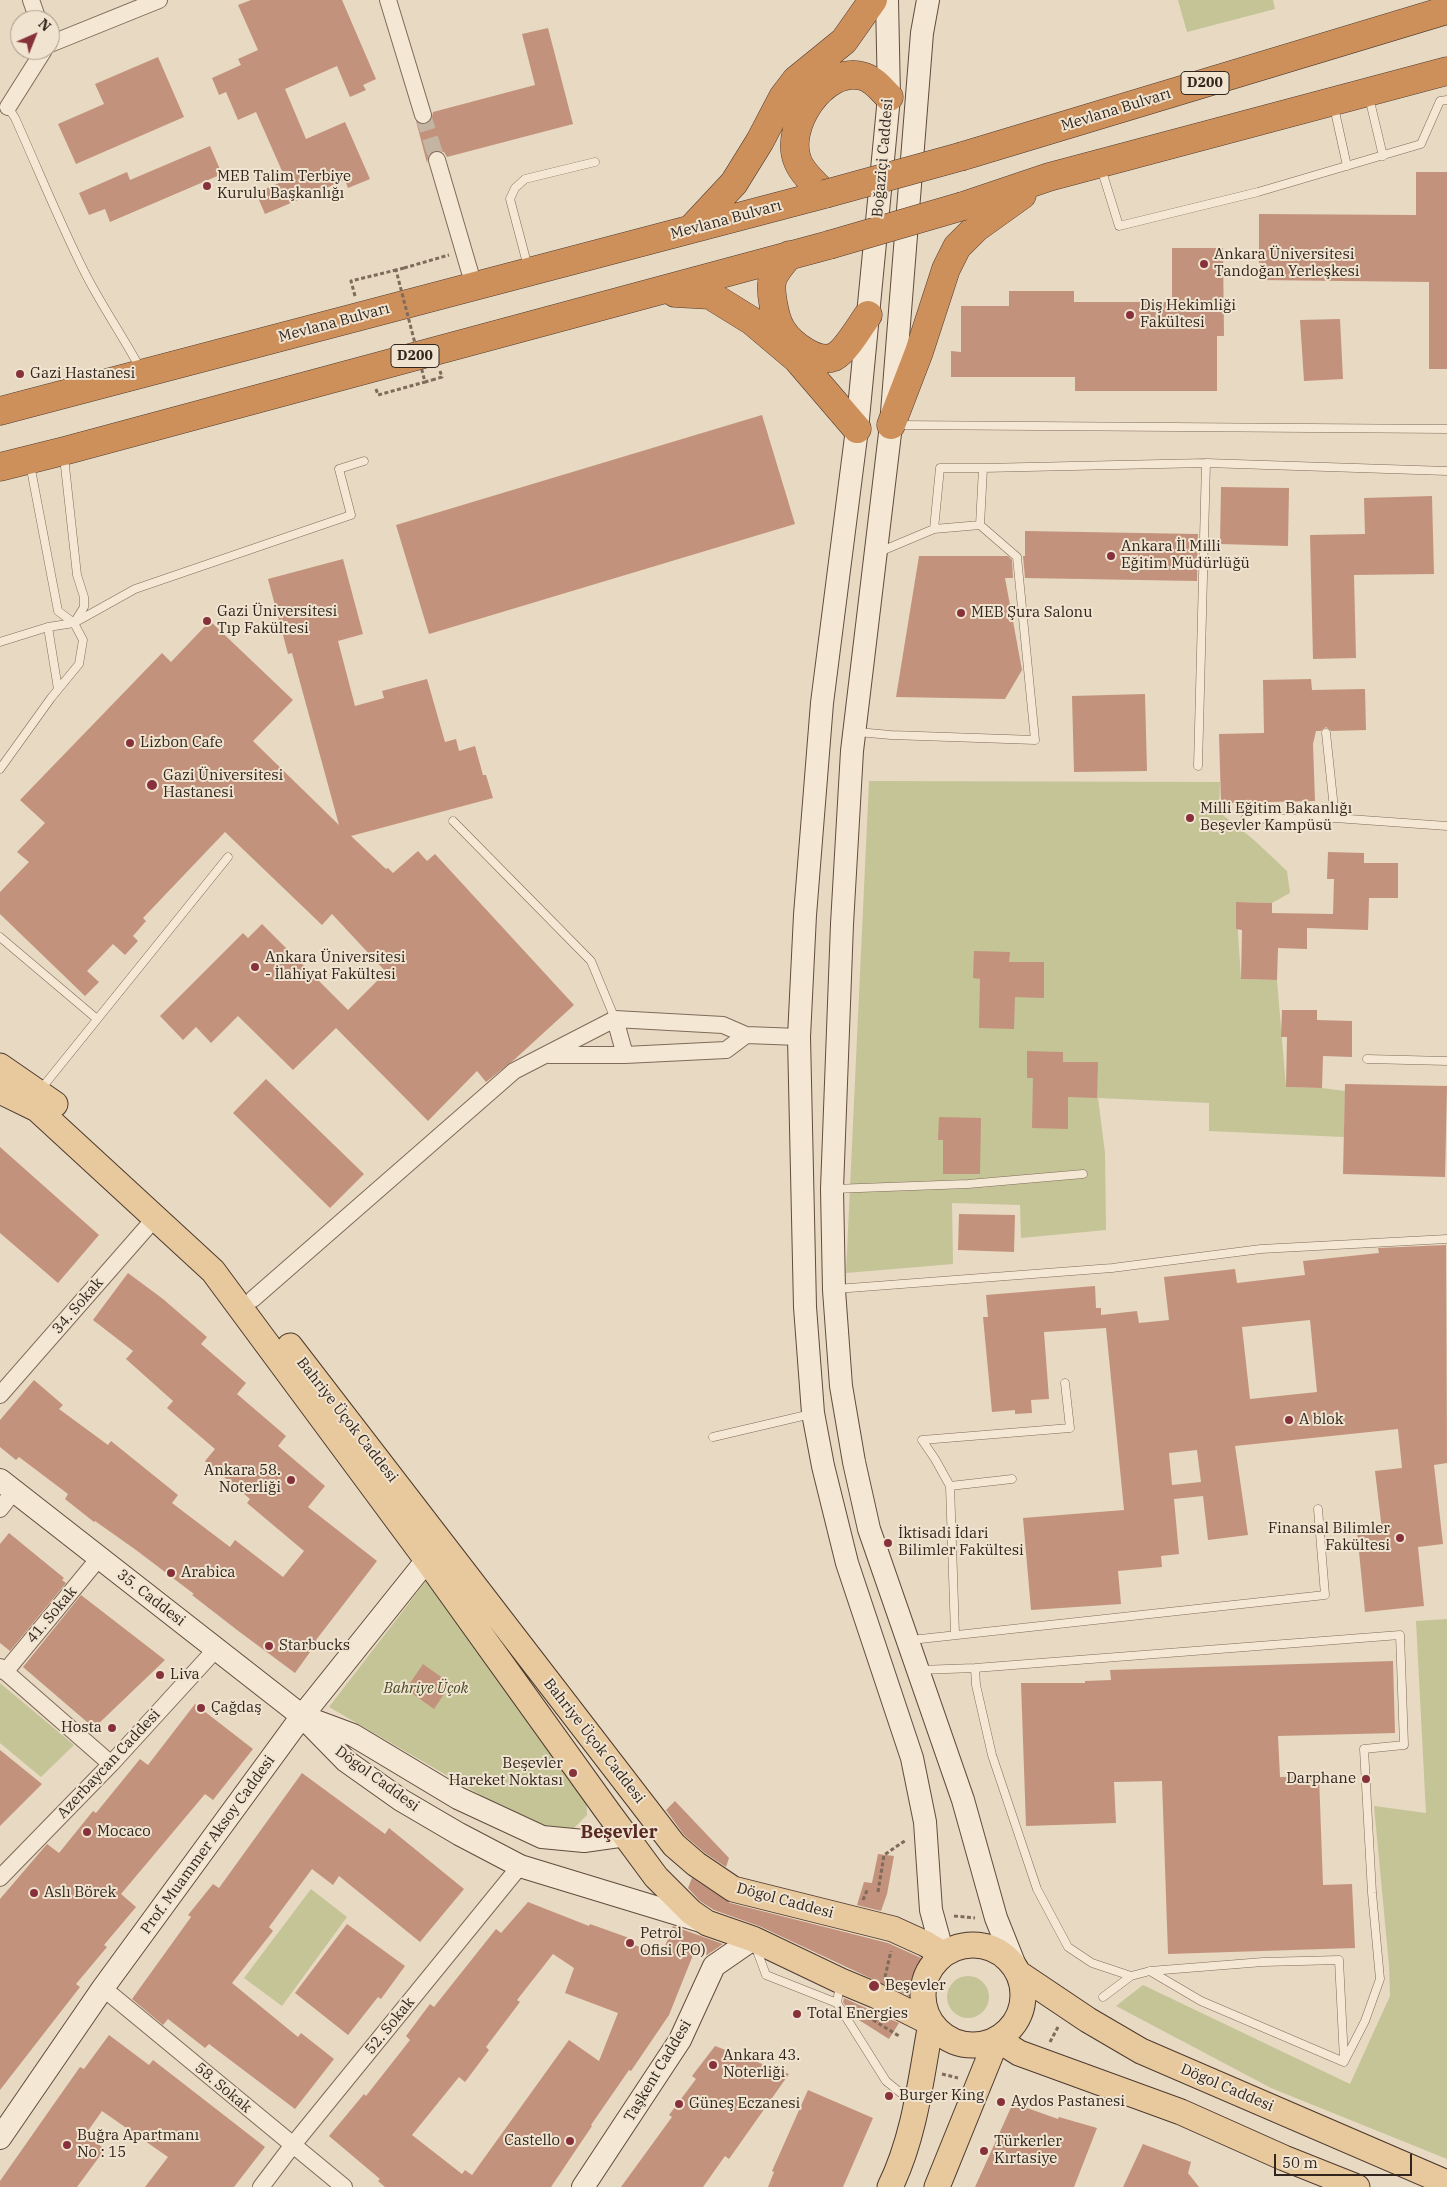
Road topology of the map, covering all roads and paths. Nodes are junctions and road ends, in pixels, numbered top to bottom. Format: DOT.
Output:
graph roads {
  1 [pos="159,0"];
  2 [pos="388,0"];
  3 [pos="873,0"];
  4 [pos="886,0"];
  5 [pos="928,0"];
  6 [pos="1447,10"];
  7 [pos="60,40"];
  8 [pos="38,60"];
  9 [pos="1447,71"];
  10 [pos="1368,93"];
  11 [pos="889,97"];
  12 [pos="1447,100"];
  13 [pos="1332,102"];
  14 [pos="8,107"];
  15 [pos="423,115"];
  16 [pos="1383,156"];
  17 [pos="436,160"];
  18 [pos="595,162"];
  19 [pos="1100,163"];
  20 [pos="1347,166"];
  21 [pos="1048,177"];
  22 [pos="825,194"];
  23 [pos="692,228"];
  24 [pos="463,250"];
  25 [pos="789,256"];
  26 [pos="396,270"];
  27 [pos="530,271"];
  28 [pos="363,278"];
  29 [pos="474,286"];
  30 [pos="654,292"];
  31 [pos="868,315"];
  32 [pos="143,374"];
  33 [pos="432,380"];
  34 [pos="425,382"];
  35 [pos="388,392"];
  36 [pos="0,411"];
  37 [pos="891,425"];
  38 [pos="857,429"];
  39 [pos="1447,429"];
  40 [pos="64,452"];
  41 [pos="29,459"];
  42 [pos="364,461"];
  43 [pos="1206,463"];
  44 [pos="0,467"];
  45 [pos="983,468"];
  46 [pos="1447,471"];
  47 [pos="980,525"];
  48 [pos="934,529"];
  49 [pos="876,554"];
  50 [pos="74,623"];
  51 [pos="48,627"];
  52 [pos="0,642"];
  53 [pos="58,689"];
  54 [pos="854,731"];
  55 [pos="1326,733"];
  56 [pos="1198,766"];
  57 [pos="0,769"];
  58 [pos="1334,818"];
  59 [pos="1244,819"];
  60 [pos="453,821"];
  61 [pos="1447,826"];
  62 [pos="228,857"];
  63 [pos="0,937"];
  64 [pos="97,1019"];
  65 [pos="615,1019"];
  66 [pos="746,1035"];
  67 [pos="799,1037"];
  68 [pos="545,1054"];
  69 [pos="625,1055"];
  70 [pos="1367,1059"];
  71 [pos="1447,1062"];
  72 [pos="0,1066"];
  73 [pos="0,1091"];
  74 [pos="38,1092"];
  75 [pos="1083,1174"];
  76 [pos="832,1189"];
  77 [pos="155,1218"];
  78 [pos="1447,1239"];
  79 [pos="834,1290"];
  80 [pos="253,1299"];
  81 [pos="1065,1383"];
  82 [pos="0,1395"];
  83 [pos="812,1414"];
  84 [pos="713,1437"];
  85 [pos="1012,1479"];
  86 [pos="7,1486"];
  87 [pos="950,1486"];
  88 [pos="0,1509"];
  89 [pos="1318,1509"];
  90 [pos="99,1558"];
  91 [pos="427,1560"];
  92 [pos="955,1634"];
  93 [pos="909,1640"];
  94 [pos="216,1649"];
  95 [pos="975,1668"];
  96 [pos="2,1670"];
  97 [pos="918,1670"];
  98 [pos="302,1716"];
  99 [pos="111,1764"];
  100 [pos="652,1815"];
  101 [pos="626,1835"];
  102 [pos="884,1855"];
  103 [pos="520,1866"];
  104 [pos="0,1878"];
  105 [pos="878,1892"];
  106 [pos="950,1916"];
  107 [pos="979,1918"];
  108 [pos="707,1923"];
  109 [pos="754,1939"];
  110 [pos="892,1951"];
  111 [pos="943,1954"];
  112 [pos="1150,1971"];
  113 [pos="1018,1973"];
  114 [pos="1131,1976"];
  115 [pos="884,1982"];
  116 [pos="103,1988"];
  117 [pos="839,1992"];
  118 [pos="1103,1997"];
  119 [pos="869,2018"];
  120 [pos="931,2023"];
  121 [pos="1058,2027"];
  122 [pos="899,2036"];
  123 [pos="997,2039"];
  124 [pos="1047,2047"];
  125 [pos="1344,2062"];
  126 [pos="933,2072"];
  127 [pos="968,2089"];
  128 [pos="917,2106"];
  129 [pos="0,2138"];
  130 [pos="292,2146"];
  131 [pos="1317,2179"];
  132 [pos="1447,2183"];
  133 [pos="261,2187"];
  134 [pos="344,2187"];
  135 [pos="584,2187"];
  136 [pos="890,2187"];
  137 [pos="937,2187"];
  138 [pos="1357,2187"];
  1 -- 7 [label="street"];
  2 -- 15 [label="street"];
  3 -- 23 [label="highway"];
  4 -- 11 [label="main road, Boğaziçi Caddesi"];
  5 -- 37 [label="main road, Boğaziçi Caddesi"];
  6 -- 22 [label="highway, Mevlana Bulvarı / D200, bridge"];
  8 -- 14 [label="street"];
  9 -- 10 [label="highway, D200"];
  10 -- 13 [label="highway, D200"];
  10 -- 16 [label="lane"];
  11 -- 22 [label="highway"];
  11 -- 31 [label="main road, Boğaziçi Caddesi"];
  12 -- 16 [label="lane"];
  13 -- 19 [label="highway, D200"];
  13 -- 20 [label="lane"];
  14 -- 32 [label="lane"];
  16 -- 20 [label="lane"];
  17 -- 24 [label="street"];
  18 -- 27 [label="lane"];
  19 -- 20 [label="lane"];
  19 -- 21 [label="highway, D200"];
  21 -- 25 [label="highway, D200, bridge"];
  21 -- 37 [label="highway"];
  22 -- 23 [label="highway, Mevlana Bulvarı / D200"];
  23 -- 27 [label="highway, Mevlana Bulvarı / D200"];
  24 -- 26 [label="path, bridge"];
  24 -- 29 [label="street"];
  25 -- 30 [label="highway, D200"];
  25 -- 31 [label="highway"];
  26 -- 28 [label="path"];
  26 -- 34 [label="path, bridge"];
  27 -- 29 [label="highway, Mevlana Bulvarı / D200"];
  29 -- 32 [label="highway, Mevlana Bulvarı / D200"];
  30 -- 38 [label="highway"];
  30 -- 40 [label="highway, D200"];
  31 -- 38 [label="main road, Boğaziçi Caddesi"];
  32 -- 36 [label="highway, Mevlana Bulvarı / D200"];
  33 -- 34 [label="path, bridge"];
  34 -- 35 [label="path"];
  37 -- 39 [label="lane"];
  37 -- 49 [label="main road, Boğaziçi Caddesi"];
  38 -- 67 [label="main road, Boğaziçi Caddesi"];
  40 -- 41 [label="highway, D200"];
  40 -- 50 [label="lane"];
  41 -- 44 [label="highway, D200"];
  41 -- 50 [label="lane"];
  42 -- 50 [label="lane"];
  43 -- 45 [label="lane"];
  43 -- 46 [label="lane"];
  43 -- 56 [label="lane"];
  45 -- 47 [label="lane"];
  45 -- 48 [label="lane"];
  47 -- 48 [label="lane"];
  47 -- 54 [label="lane"];
  48 -- 49 [label="lane"];
  49 -- 54 [label="main road, Boğaziçi Caddesi"];
  50 -- 51 [label="lane"];
  50 -- 53 [label="lane"];
  51 -- 52 [label="lane"];
  51 -- 53 [label="lane"];
  53 -- 57 [label="lane"];
  54 -- 76 [label="main road, Boğaziçi Caddesi"];
  55 -- 58 [label="lane"];
  58 -- 59 [label="lane"];
  58 -- 61 [label="lane"];
  60 -- 65 [label="lane"];
  62 -- 64 [label="lane"];
  63 -- 64 [label="lane"];
  64 -- 74 [label="lane"];
  65 -- 66 [label="street"];
  65 -- 68 [label="street"];
  65 -- 69 [label="street"];
  66 -- 67 [label="street"];
  66 -- 69 [label="street"];
  67 -- 83 [label="main road, Boğaziçi Caddesi"];
  68 -- 69 [label="street"];
  68 -- 80 [label="street"];
  70 -- 71 [label="lane"];
  72 -- 74 [label="main road, Bahriye Üçok Caddesi"];
  73 -- 77 [label="main road, Bahriye Üçok Caddesi"];
  74 -- 80 [label="main road, Bahriye Üçok Caddesi"];
  75 -- 76 [label="lane"];
  76 -- 79 [label="main road, Boğaziçi Caddesi"];
  77 -- 82 [label="street, 34. Sokak"];
  77 -- 91 [label="main road, Bahriye Üçok Caddesi"];
  78 -- 79 [label="lane"];
  79 -- 93 [label="main road, Boğaziçi Caddesi"];
  80 -- 100 [label="main road, Bahriye Üçok Caddesi"];
  81 -- 87 [label="lane"];
  83 -- 84 [label="lane"];
  83 -- 111 [label="main road, Boğaziçi Caddesi"];
  85 -- 87 [label="lane"];
  86 -- 88 [label="street"];
  86 -- 90 [label="main road, 35. Caddesi"];
  87 -- 92 [label="lane"];
  89 -- 92 [label="lane"];
  90 -- 94 [label="main road, 35. Caddesi"];
  90 -- 96 [label="street, 41. Sokak"];
  91 -- 98 [label="main road, Prof. Muammer Aksoy Caddesi"];
  91 -- 101 [label="main road, Bahriye Üçok Caddesi"];
  92 -- 93 [label="lane"];
  93 -- 97 [label="main road, Boğaziçi Caddesi"];
  94 -- 98 [label="main road, 35. Caddesi"];
  94 -- 99 [label="street, Azerbaycan Caddesi"];
  95 -- 97 [label="lane"];
  95 -- 114 [label="lane"];
  95 -- 125 [label="lane"];
  96 -- 99 [label="street"];
  97 -- 113 [label="main road, Boğaziçi Caddesi"];
  98 -- 101 [label="main road, Dögol Caddesi"];
  98 -- 103 [label="main road, Dögol Caddesi"];
  98 -- 116 [label="main road, Prof. Muammer Aksoy Caddesi"];
  99 -- 104 [label="street, Azerbaycan Caddesi"];
  100 -- 101 [label="main road, Dögol Caddesi"];
  100 -- 111 [label="main road, Dögol Caddesi"];
  101 -- 108 [label="main road, Dögol Caddesi"];
  102 -- 105 [label="path"];
  103 -- 108 [label="main road, Dögol Caddesi"];
  103 -- 130 [label="street, 52. Sokak"];
  106 -- 107 [label="path"];
  108 -- 109 [label="main road, Dögol Caddesi"];
  109 -- 117 [label="main road, Dögol Caddesi"];
  109 -- 135 [label="main road, Taşkent Caddesi"];
  110 -- 115 [label="path"];
  111 -- 113 [label="main road"];
  111 -- 120 [label="main road"];
  112 -- 114 [label="lane"];
  112 -- 125 [label="lane"];
  112 -- 125 [label="lane"];
  113 -- 123 [label="main road"];
  113 -- 132 [label="main road, Dögol Caddesi"];
  114 -- 118 [label="lane"];
  116 -- 129 [label="main road, Prof. Muammer Aksoy Caddesi"];
  116 -- 130 [label="street, 58. Sokak"];
  117 -- 120 [label="main road, Dögol Caddesi"];
  117 -- 128 [label="lane"];
  119 -- 122 [label="path"];
  120 -- 123 [label="main road"];
  120 -- 128 [label="main road"];
  121 -- 124 [label="path"];
  123 -- 127 [label="main road"];
  123 -- 131 [label="main road"];
  126 -- 127 [label="path"];
  127 -- 137 [label="main road"];
  128 -- 136 [label="main road"];
  130 -- 133 [label="street, 52. Sokak"];
  130 -- 134 [label="street, 58. Sokak"];
  131 -- 138 [label="main road"];
}
